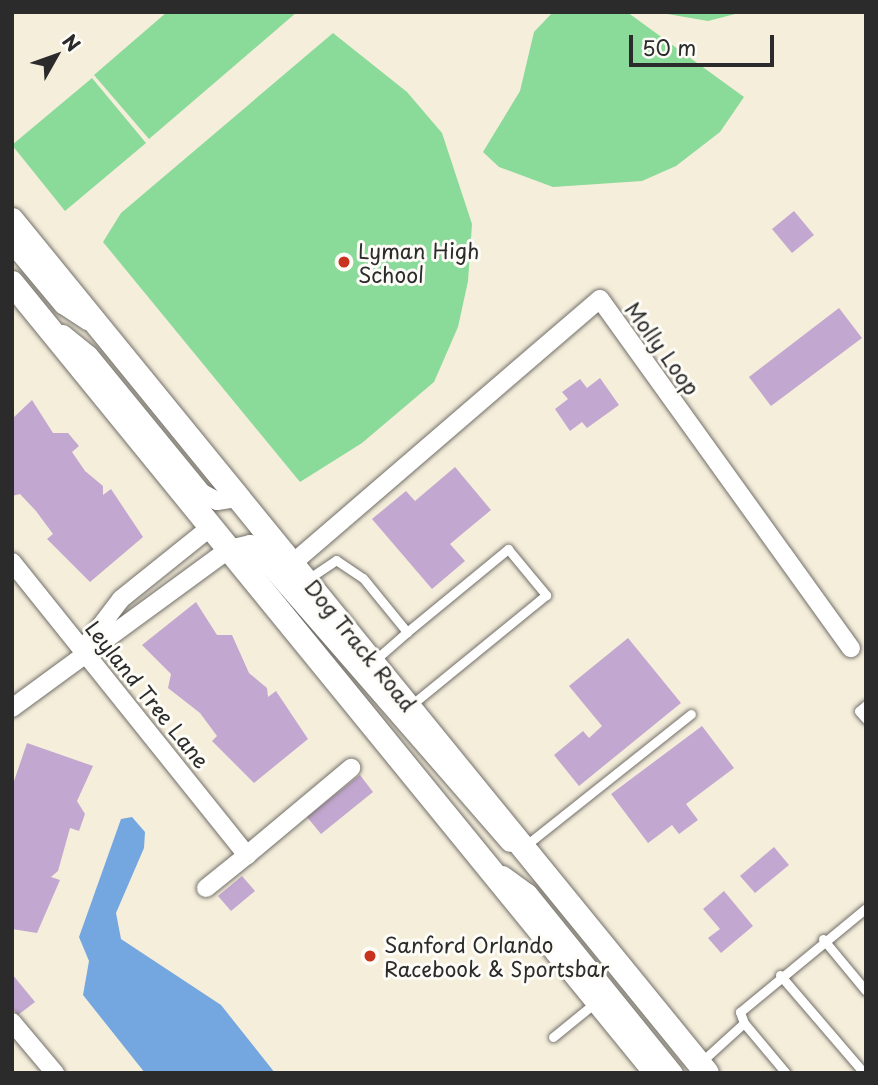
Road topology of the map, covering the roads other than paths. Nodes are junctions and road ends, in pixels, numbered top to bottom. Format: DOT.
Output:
graph roads {
  1 [pos="12,220"];
  2 [pos="12,244"];
  3 [pos="12,283"];
  4 [pos="38,315"];
  5 [pos="105,333"];
  6 [pos="241,497"];
  7 [pos="211,527"];
  8 [pos="229,549"];
  9 [pos="12,562"];
  10 [pos="301,570"];
  11 [pos="148,577"];
  12 [pos="159,605"];
  13 [pos="407,632"];
  14 [pos="851,649"];
  15 [pos="83,650"];
  16 [pos="374,661"];
  17 [pos="866,705"];
  18 [pos="410,706"];
  19 [pos="12,708"];
  20 [pos="691,714"];
  21 [pos="866,719"];
  22 [pos="351,768"];
  23 [pos="524,847"];
  24 [pos="247,855"];
  25 [pos="486,863"];
  26 [pos="205,888"];
  27 [pos="866,908"];
  28 [pos="823,939"];
  29 [pos="780,975"];
  30 [pos="866,991"];
  31 [pos="598,1001"];
  32 [pos="12,1022"];
  33 [pos="744,1023"];
  34 [pos="554,1037"];
  35 [pos="703,1068"];
  36 [pos="55,1073"];
  37 [pos="656,1073"];
  38 [pos="674,1073"];
  39 [pos="786,1073"];
  40 [pos="864,1073"];
  1 -- 5 [label="main road, Dog Track Road"];
  2 -- 5 [label="street"];
  3 -- 4 [label="main road, Dog Track Road"];
  4 -- 6 [label="street"];
  4 -- 7 [label="main road, Dog Track Road"];
  5 -- 6 [label="main road, Dog Track Road"];
  6 -- 10 [label="main road, Dog Track Road"];
  7 -- 8 [label="main road, Dog Track Road"];
  7 -- 11 [label="street"];
  8 -- 12 [label="street"];
  8 -- 23 [label="street"];
  8 -- 25 [label="main road, Dog Track Road"];
  9 -- 15 [label="street, Leyland Tree Lane"];
  10 -- 13 [label="lane"];
  10 -- 14 [label="street, Molly Loop"];
  10 -- 16 [label="main road, Dog Track Road"];
  11 -- 12 [label="lane"];
  11 -- 15 [label="street"];
  12 -- 15 [label="street"];
  13 -- 16 [label="lane"];
  13 -- 18 [label="lane"];
  15 -- 19 [label="street"];
  15 -- 24 [label="street, Leyland Tree Lane"];
  16 -- 18 [label="main road, Dog Track Road"];
  17 -- 21 [label="lane"];
  18 -- 23 [label="main road, Dog Track Road"];
  20 -- 23 [label="lane"];
  22 -- 24 [label="street"];
  23 -- 35 [label="main road, Dog Track Road"];
  24 -- 26 [label="street"];
  25 -- 31 [label="main road, Dog Track Road"];
  25 -- 38 [label="street"];
  27 -- 28 [label="lane"];
  28 -- 29 [label="lane"];
  28 -- 30 [label="lane"];
  29 -- 33 [label="lane"];
  29 -- 40 [label="lane"];
  31 -- 34 [label="lane"];
  31 -- 37 [label="main road, Dog Track Road"];
  32 -- 36 [label="street"];
  33 -- 35 [label="lane"];
  33 -- 39 [label="lane"];
}
